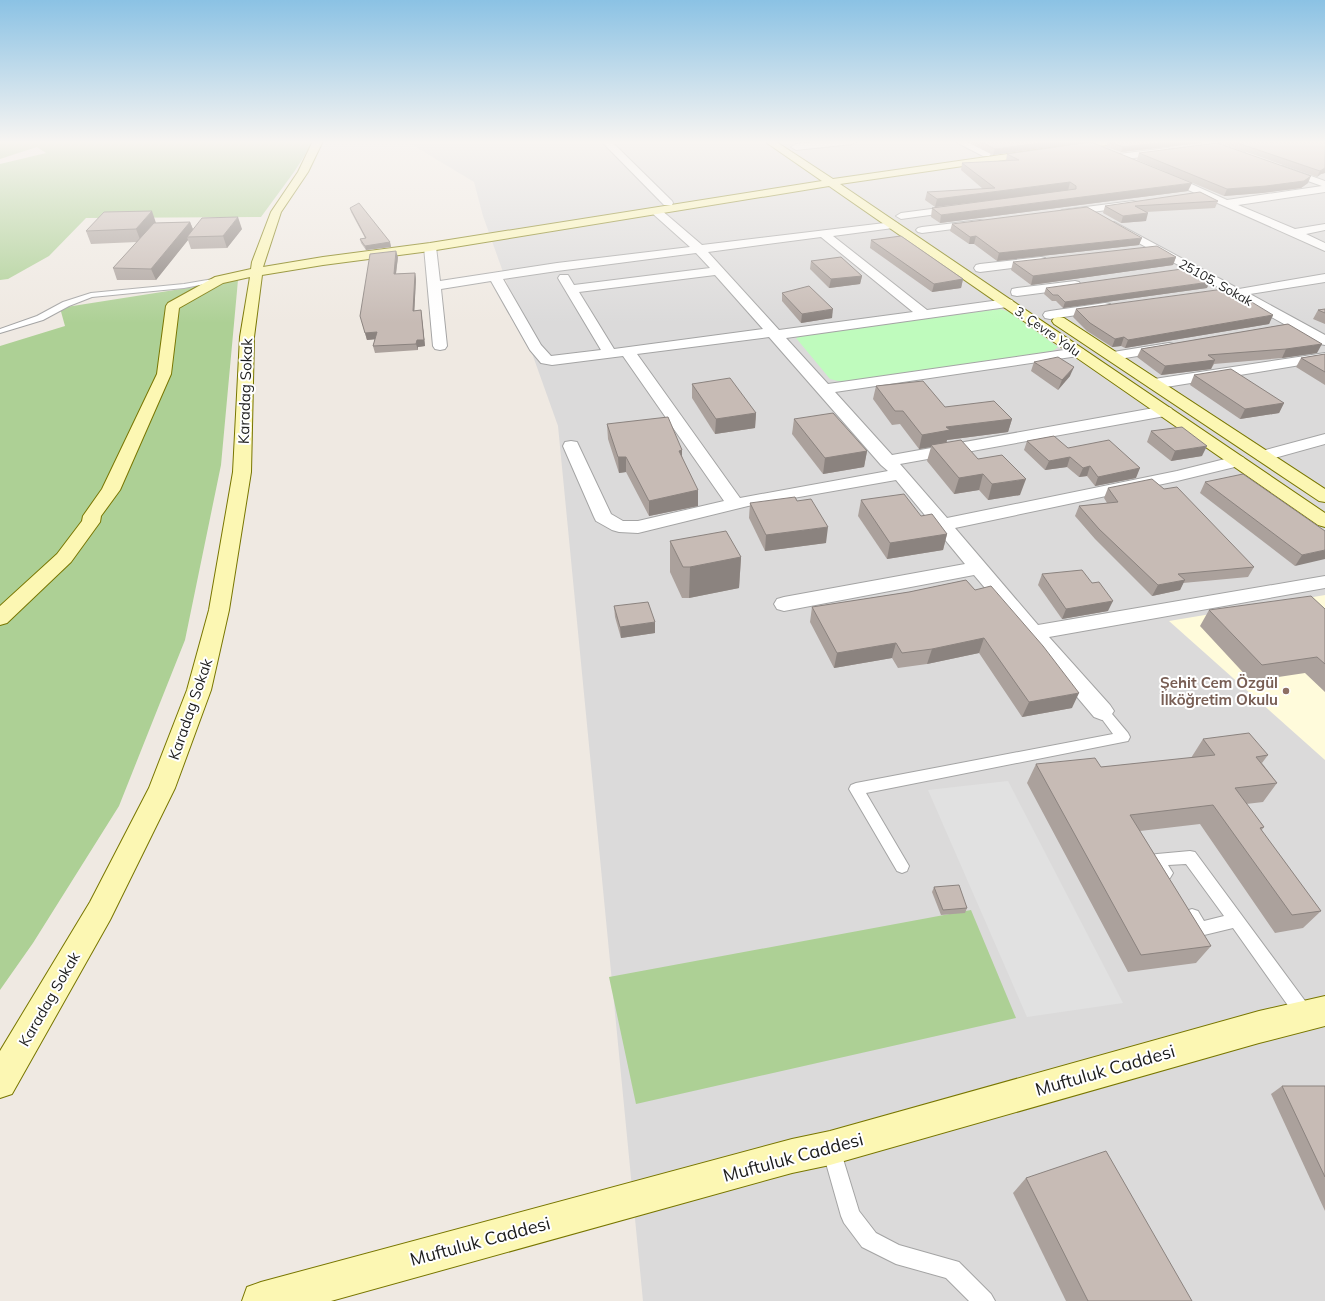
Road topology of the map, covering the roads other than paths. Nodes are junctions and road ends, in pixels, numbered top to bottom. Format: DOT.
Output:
graph roads {
  1 [pos="283,202"];
  2 [pos="658,202"];
  3 [pos="695,202"];
  4 [pos="870,202"];
  5 [pos="1142,202"];
  6 [pos="1236,202"];
  7 [pos="1227,203"];
  8 [pos="662,207"];
  9 [pos="974,207"];
  10 [pos="1087,210"];
  11 [pos="1049,215"];
  12 [pos="897,220"];
  13 [pos="988,222"];
  14 [pos="1325,227"];
  15 [pos="922,230"];
  16 [pos="1294,233"];
  17 [pos="824,234"];
  18 [pos="942,242"];
  19 [pos="430,247"];
  20 [pos="1325,247"];
  21 [pos="1156,248"];
  22 [pos="700,250"];
  23 [pos="1133,251"];
  24 [pos="967,259"];
  25 [pos="1056,259"];
  26 [pos="257,267"];
  27 [pos="557,267"];
  28 [pos="980,268"];
  29 [pos="1192,268"];
  30 [pos="718,270"];
  31 [pos="1176,270"];
  32 [pos="495,277"];
  33 [pos="1325,278"];
  34 [pos="219,280"];
  35 [pos="1090,282"];
  36 [pos="435,286"];
  37 [pos="571,289"];
  38 [pos="1233,291"];
  39 [pos="1017,292"];
  40 [pos="1208,293"];
  41 [pos="1007,303"];
  42 [pos="1117,305"];
  43 [pos="1041,309"];
  44 [pos="925,315"];
  45 [pos="1294,325"];
  46 [pos="1271,329"];
  47 [pos="0,331"];
  48 [pos="774,333"];
  49 [pos="1325,341"];
  50 [pos="1181,344"];
  51 [pos="440,346"];
  52 [pos="627,351"];
  53 [pos="1078,352"];
  54 [pos="610,354"];
  55 [pos="1113,356"];
  56 [pos="1325,357"];
  57 [pos="1154,384"];
  58 [pos="823,389"];
  59 [pos="1165,411"];
  60 [pos="1325,438"];
  61 [pos="571,446"];
  62 [pos="1264,456"];
  63 [pos="887,461"];
  64 [pos="1237,461"];
  65 [pos="900,474"];
  66 [pos="1325,497"];
  67 [pos="735,504"];
  68 [pos="1325,521"];
  69 [pos="942,525"];
  70 [pos="978,568"];
  71 [pos="1325,582"];
  72 [pos="784,604"];
  73 [pos="0,618"];
  74 [pos="1033,633"];
  75 [pos="1102,711"];
  76 [pos="902,866"];
  77 [pos="1173,885"];
  78 [pos="1185,904"];
  79 [pos="1237,920"];
  80 [pos="1316,1013"];
  81 [pos="0,1082"];
  82 [pos="830,1148"];
  83 [pos="261,1301"];
  84 [pos="984,1301"];
  1 -- 26 [label="main road, Karadag Sokak"];
  2 -- 8 [label="street"];
  3 -- 8 [label="main road"];
  4 -- 12 [label="main road, 3. Çevre Yolu"];
  5 -- 10 [label="street"];
  6 -- 7 [label="street"];
  7 -- 16 [label="street"];
  8 -- 19 [label="main road"];
  8 -- 22 [label="street"];
  8 -- 26 [label="main road"];
  9 -- 12 [label="street"];
  10 -- 11 [label="street"];
  10 -- 21 [label="street, 25105. Sokak"];
  12 -- 15 [label="main road, 3. Çevre Yolu"];
  12 -- 17 [label="street"];
  12 -- 41 [label="main road, 3. Çevre Yolu"];
  13 -- 15 [label="street"];
  14 -- 16 [label="street"];
  15 -- 18 [label="main road, 3. Çevre Yolu"];
  16 -- 20 [label="street"];
  17 -- 22 [label="street"];
  17 -- 44 [label="street"];
  19 -- 26 [label="main road"];
  19 -- 36 [label="street"];
  21 -- 23 [label="street"];
  21 -- 29 [label="street, 25105. Sokak"];
  22 -- 27 [label="street"];
  22 -- 30 [label="street"];
  24 -- 28 [label="main road, 3. Çevre Yolu"];
  25 -- 28 [label="street"];
  26 -- 34 [label="main road"];
  26 -- 81 [label="main road, Karadag Sokak"];
  27 -- 32 [label="street"];
  27 -- 37 [label="street"];
  28 -- 39 [label="main road, 3. Çevre Yolu"];
  29 -- 31 [label="street"];
  29 -- 38 [label="street, 25105. Sokak"];
  30 -- 37 [label="street"];
  30 -- 48 [label="street"];
  32 -- 36 [label="street"];
  32 -- 54 [label="street"];
  33 -- 38 [label="street"];
  34 -- 47 [label="lane"];
  34 -- 73 [label="main road"];
  35 -- 39 [label="street"];
  36 -- 51 [label="street"];
  37 -- 54 [label="street"];
  38 -- 40 [label="street"];
  38 -- 45 [label="street, 25105. Sokak"];
  39 -- 43 [label="main road, 3. Çevre Yolu"];
  41 -- 44 [label="street"];
  41 -- 53 [label="main road, 3. Çevre Yolu"];
  42 -- 43 [label="street"];
  43 -- 55 [label="main road, 3. Çevre Yolu"];
  44 -- 48 [label="street"];
  45 -- 46 [label="street"];
  45 -- 49 [label="street, 25105. Sokak"];
  48 -- 52 [label="street"];
  48 -- 58 [label="street"];
  50 -- 55 [label="street"];
  52 -- 54 [label="street"];
  52 -- 67 [label="street"];
  53 -- 58 [label="street"];
  53 -- 59 [label="main road, 3. Çevre Yolu"];
  55 -- 57 [label="main road, 3. Çevre Yolu"];
  56 -- 57 [label="street"];
  57 -- 62 [label="main road, 3. Çevre Yolu"];
  58 -- 63 [label="street"];
  59 -- 63 [label="street"];
  59 -- 64 [label="main road, 3. Çevre Yolu"];
  60 -- 62 [label="street"];
  61 -- 67 [label="street"];
  62 -- 66 [label="main road, 3. Çevre Yolu"];
  63 -- 65 [label="street"];
  64 -- 68 [label="main road, 3. Çevre Yolu"];
  64 -- 69 [label="street"];
  65 -- 67 [label="street"];
  65 -- 69 [label="street"];
  69 -- 70 [label="street"];
  70 -- 72 [label="street"];
  70 -- 74 [label="street"];
  71 -- 74 [label="street"];
  74 -- 75 [label="street"];
  75 -- 76 [label="lane"];
  77 -- 79 [label="lane"];
  78 -- 79 [label="lane"];
  79 -- 80 [label="lane"];
  80 -- 82 [label="main road, Muftuluk Caddesi"];
  82 -- 83 [label="main road, Muftuluk Caddesi"];
  82 -- 84 [label="lane"];
}
